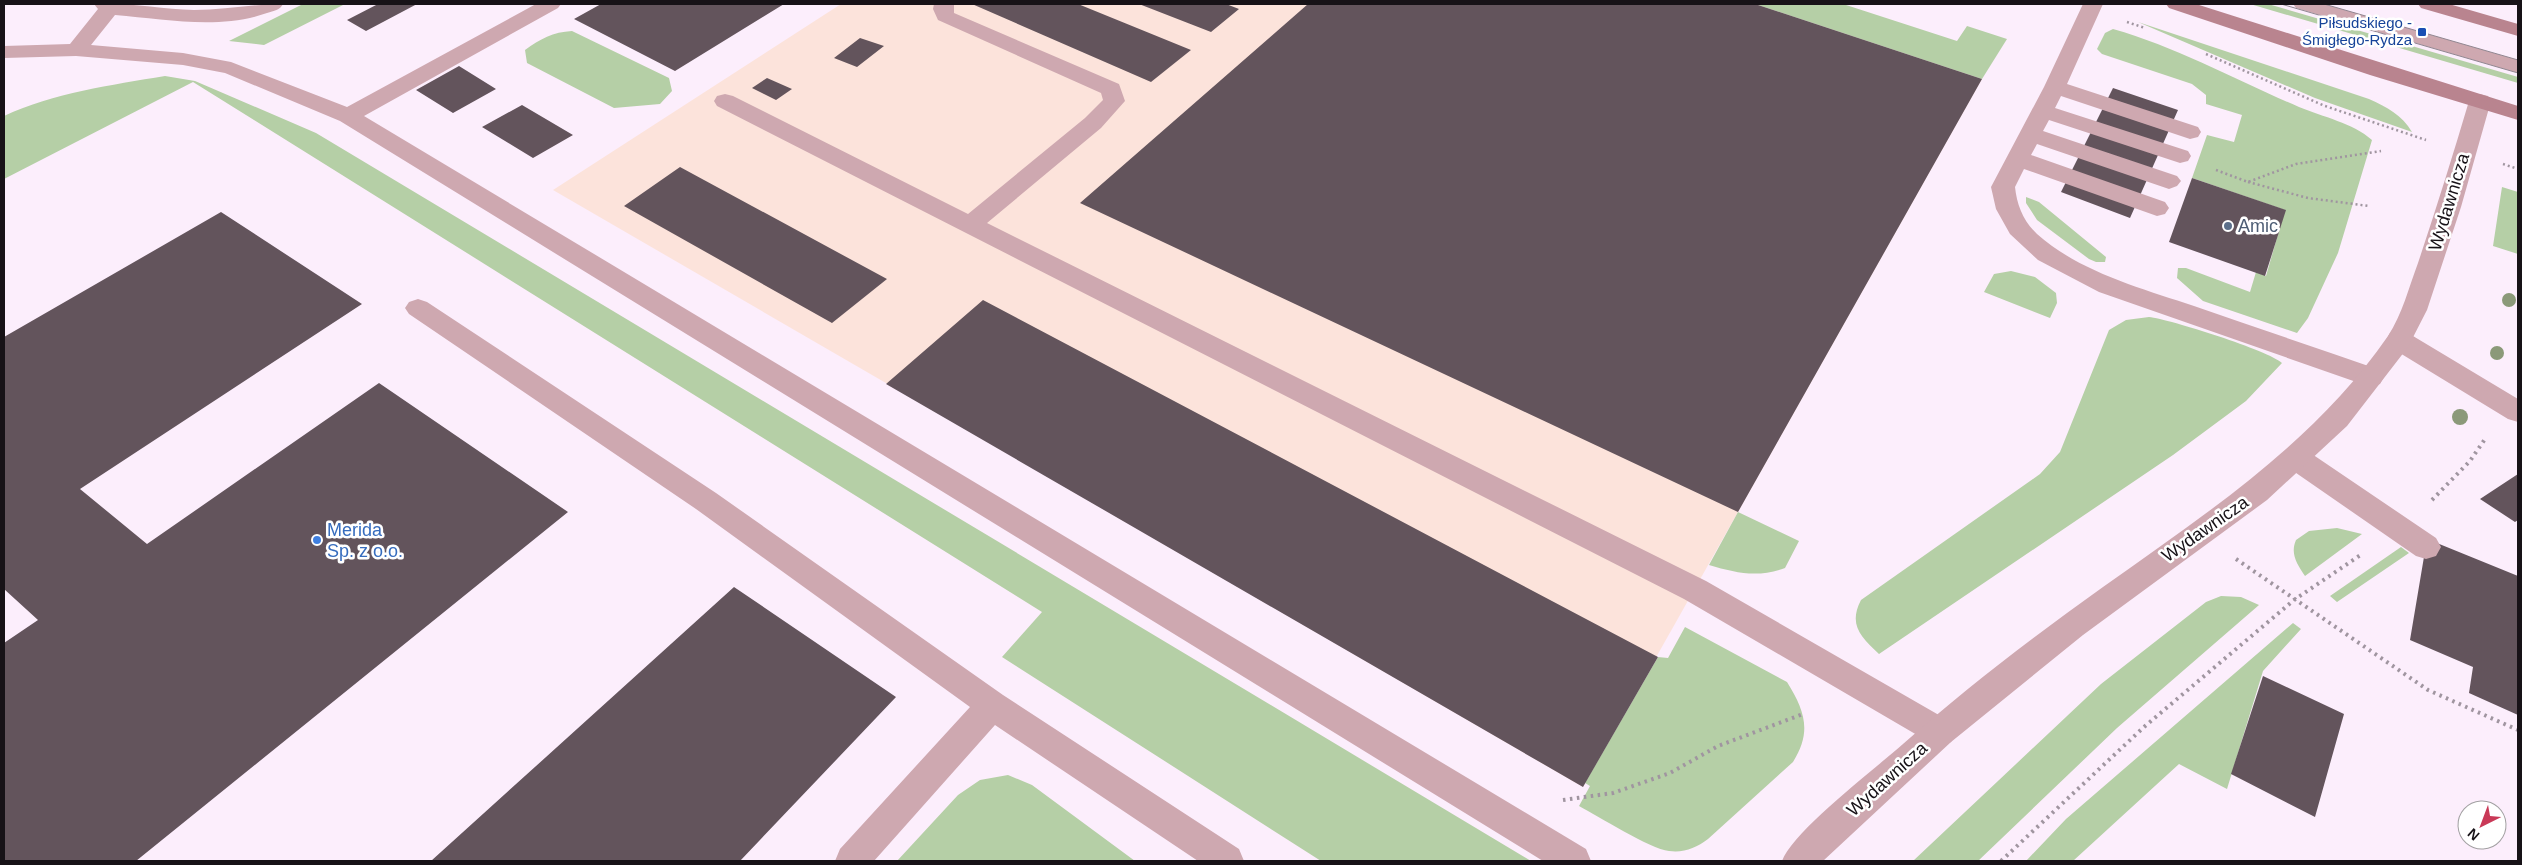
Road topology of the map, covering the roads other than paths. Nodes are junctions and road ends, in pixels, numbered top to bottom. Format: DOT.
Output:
graph roads {
  1 [pos="273,4"];
  2 [pos="551,4"];
  3 [pos="944,4"];
  4 [pos="2093,4"];
  5 [pos="2176,4"];
  6 [pos="2303,4"];
  7 [pos="2428,4"];
  8 [pos="107,6"];
  9 [pos="2518,30"];
  10 [pos="76,50"];
  11 [pos="4,52"];
  12 [pos="2518,66"];
  13 [pos="2055,87"];
  14 [pos="725,101"];
  15 [pos="2480,101"];
  16 [pos="2043,111"];
  17 [pos="2518,113"];
  18 [pos="348,116"];
  19 [pos="2190,132"];
  20 [pos="2030,134"];
  21 [pos="2180,156"];
  22 [pos="2019,159"];
  23 [pos="2169,181"];
  24 [pos="2157,208"];
  25 [pos="970,225"];
  26 [pos="418,308"];
  27 [pos="2399,340"];
  28 [pos="2371,377"];
  29 [pos="2513,409"];
  30 [pos="2296,458"];
  31 [pos="2426,547"];
  32 [pos="992,705"];
  33 [pos="1940,732"];
  34 [pos="852,861"];
  35 [pos="1227,861"];
  36 [pos="1574,861"];
  37 [pos="1799,861"];
  1 -- 8 [label="street"];
  2 -- 18 [label="street"];
  3 -- 25 [label="street"];
  4 -- 13 [label="street"];
  5 -- 15 [label="main road"];
  6 -- 12 [label="street"];
  7 -- 9 [label="main road"];
  8 -- 10 [label="street"];
  10 -- 11 [label="street"];
  10 -- 18 [label="street"];
  13 -- 16 [label="street"];
  13 -- 19 [label="street"];
  14 -- 25 [label="street"];
  15 -- 17 [label="main road"];
  15 -- 27 [label="street, Wydawnicza"];
  16 -- 20 [label="street"];
  16 -- 21 [label="street"];
  18 -- 36 [label="street"];
  20 -- 22 [label="street"];
  20 -- 23 [label="street"];
  22 -- 24 [label="street"];
  22 -- 28 [label="street"];
  25 -- 33 [label="street"];
  26 -- 32 [label="street"];
  27 -- 28 [label="street, Wydawnicza"];
  27 -- 29 [label="street"];
  28 -- 30 [label="street, Wydawnicza"];
  30 -- 31 [label="street"];
  30 -- 33 [label="street, Wydawnicza"];
  32 -- 34 [label="street"];
  32 -- 35 [label="street"];
  33 -- 37 [label="street, Wydawnicza"];
}
